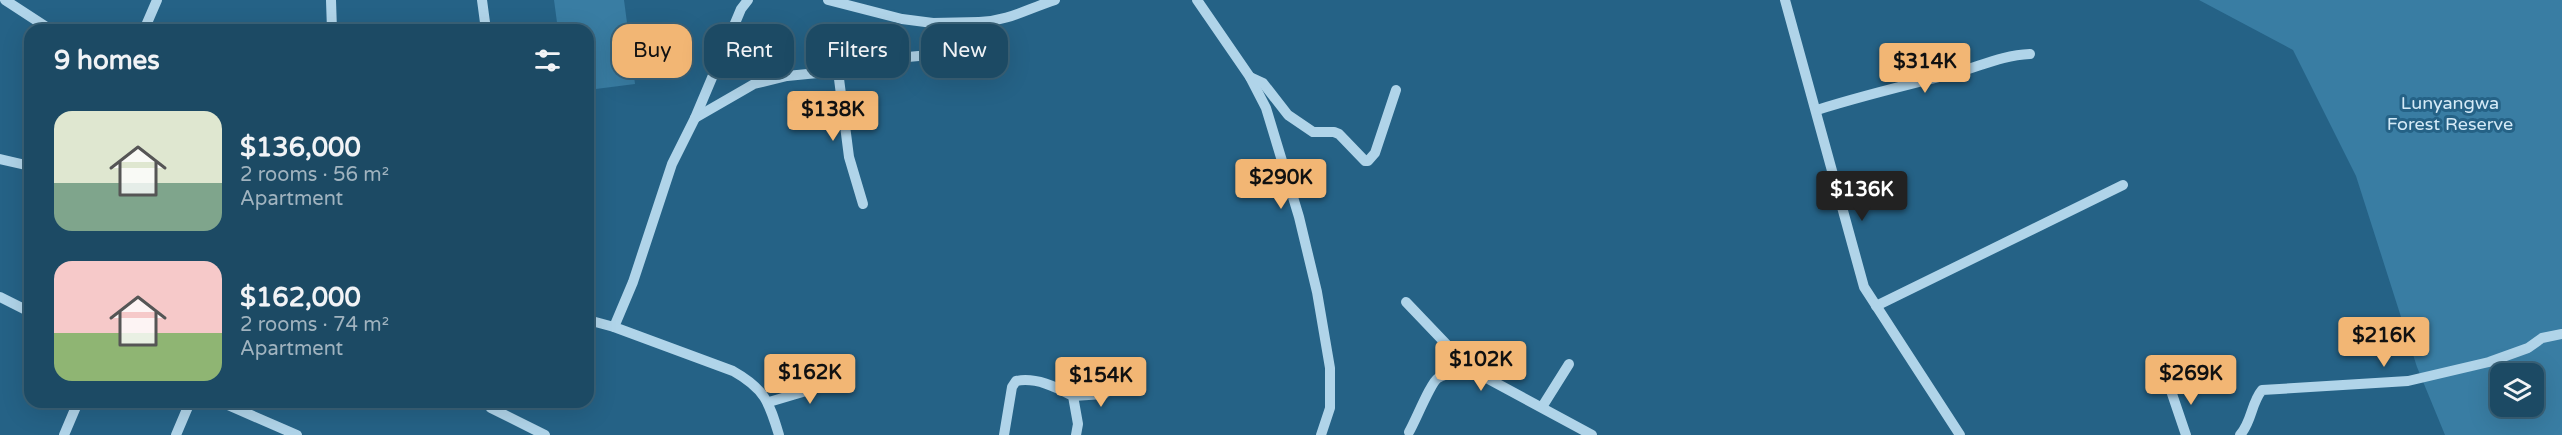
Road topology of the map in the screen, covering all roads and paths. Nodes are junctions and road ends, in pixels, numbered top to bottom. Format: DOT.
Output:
graph roads {
  1 [pos="5,0"];
  2 [pos="157,0"];
  3 [pos="331,0"];
  4 [pos="482,0"];
  5 [pos="748,0"];
  6 [pos="828,0"];
  7 [pos="1055,0"];
  8 [pos="1197,0"];
  9 [pos="1785,0"];
  10 [pos="979,22"];
  11 [pos="42,24"];
  12 [pos="147,24"];
  13 [pos="332,24"];
  14 [pos="485,24"];
  15 [pos="2030,54"];
  16 [pos="909,57"];
  17 [pos="806,74"];
  18 [pos="1250,76"];
  19 [pos="839,78"];
  20 [pos="1396,90"];
  21 [pos="1817,110"];
  22 [pos="695,117"];
  23 [pos="0,159"];
  24 [pos="24,165"];
  25 [pos="2123,185"];
  26 [pos="863,204"];
  27 [pos="0,297"];
  28 [pos="1406,302"];
  29 [pos="1876,306"];
  30 [pos="24,309"];
  31 [pos="594,322"];
  32 [pos="614,327"];
  33 [pos="2562,334"];
  34 [pos="1569,364"];
  35 [pos="1470,369"];
  36 [pos="843,380"];
  37 [pos="2168,382"];
  38 [pos="1117,385"];
  39 [pos="1073,396"];
  40 [pos="769,402"];
  41 [pos="1542,407"];
  42 [pos="75,408"];
  43 [pos="187,408"];
  44 [pos="234,408"];
  45 [pos="491,408"];
  46 [pos="1409,432"];
  47 [pos="289,434"];
  48 [pos="63,435"];
  49 [pos="176,435"];
  50 [pos="545,435"];
  51 [pos="779,435"];
  52 [pos="1004,435"];
  53 [pos="1076,435"];
  54 [pos="1321,435"];
  55 [pos="1592,435"];
  56 [pos="1960,435"];
  57 [pos="2186,435"];
  58 [pos="2240,435"];
  1 -- 11 [label="street"];
  2 -- 12 [label="street"];
  3 -- 13 [label="street"];
  4 -- 14 [label="street"];
  5 -- 22 [label="street"];
  6 -- 10 [label="street"];
  7 -- 10 [label="street"];
  8 -- 18 [label="street"];
  9 -- 21 [label="street"];
  10 -- 16 [label="street"];
  15 -- 21 [label="street"];
  17 -- 22 [label="street"];
  18 -- 20 [label="street"];
  18 -- 54 [label="street"];
  19 -- 26 [label="street"];
  21 -- 29 [label="street"];
  22 -- 32 [label="street"];
  23 -- 24 [label="street"];
  25 -- 29 [label="street"];
  27 -- 30 [label="street"];
  28 -- 35 [label="street"];
  29 -- 56 [label="street"];
  31 -- 32 [label="street"];
  32 -- 40 [label="street"];
  33 -- 58 [label="street"];
  34 -- 41 [label="street"];
  35 -- 41 [label="street"];
  35 -- 46 [label="street"];
  36 -- 40 [label="street"];
  37 -- 57 [label="street"];
  38 -- 39 [label="street"];
  39 -- 52 [label="street"];
  39 -- 53 [label="street"];
  40 -- 51 [label="street"];
  41 -- 55 [label="street"];
  42 -- 48 [label="street"];
  43 -- 49 [label="street"];
  44 -- 47 [label="street"];
  45 -- 50 [label="street"];
}
